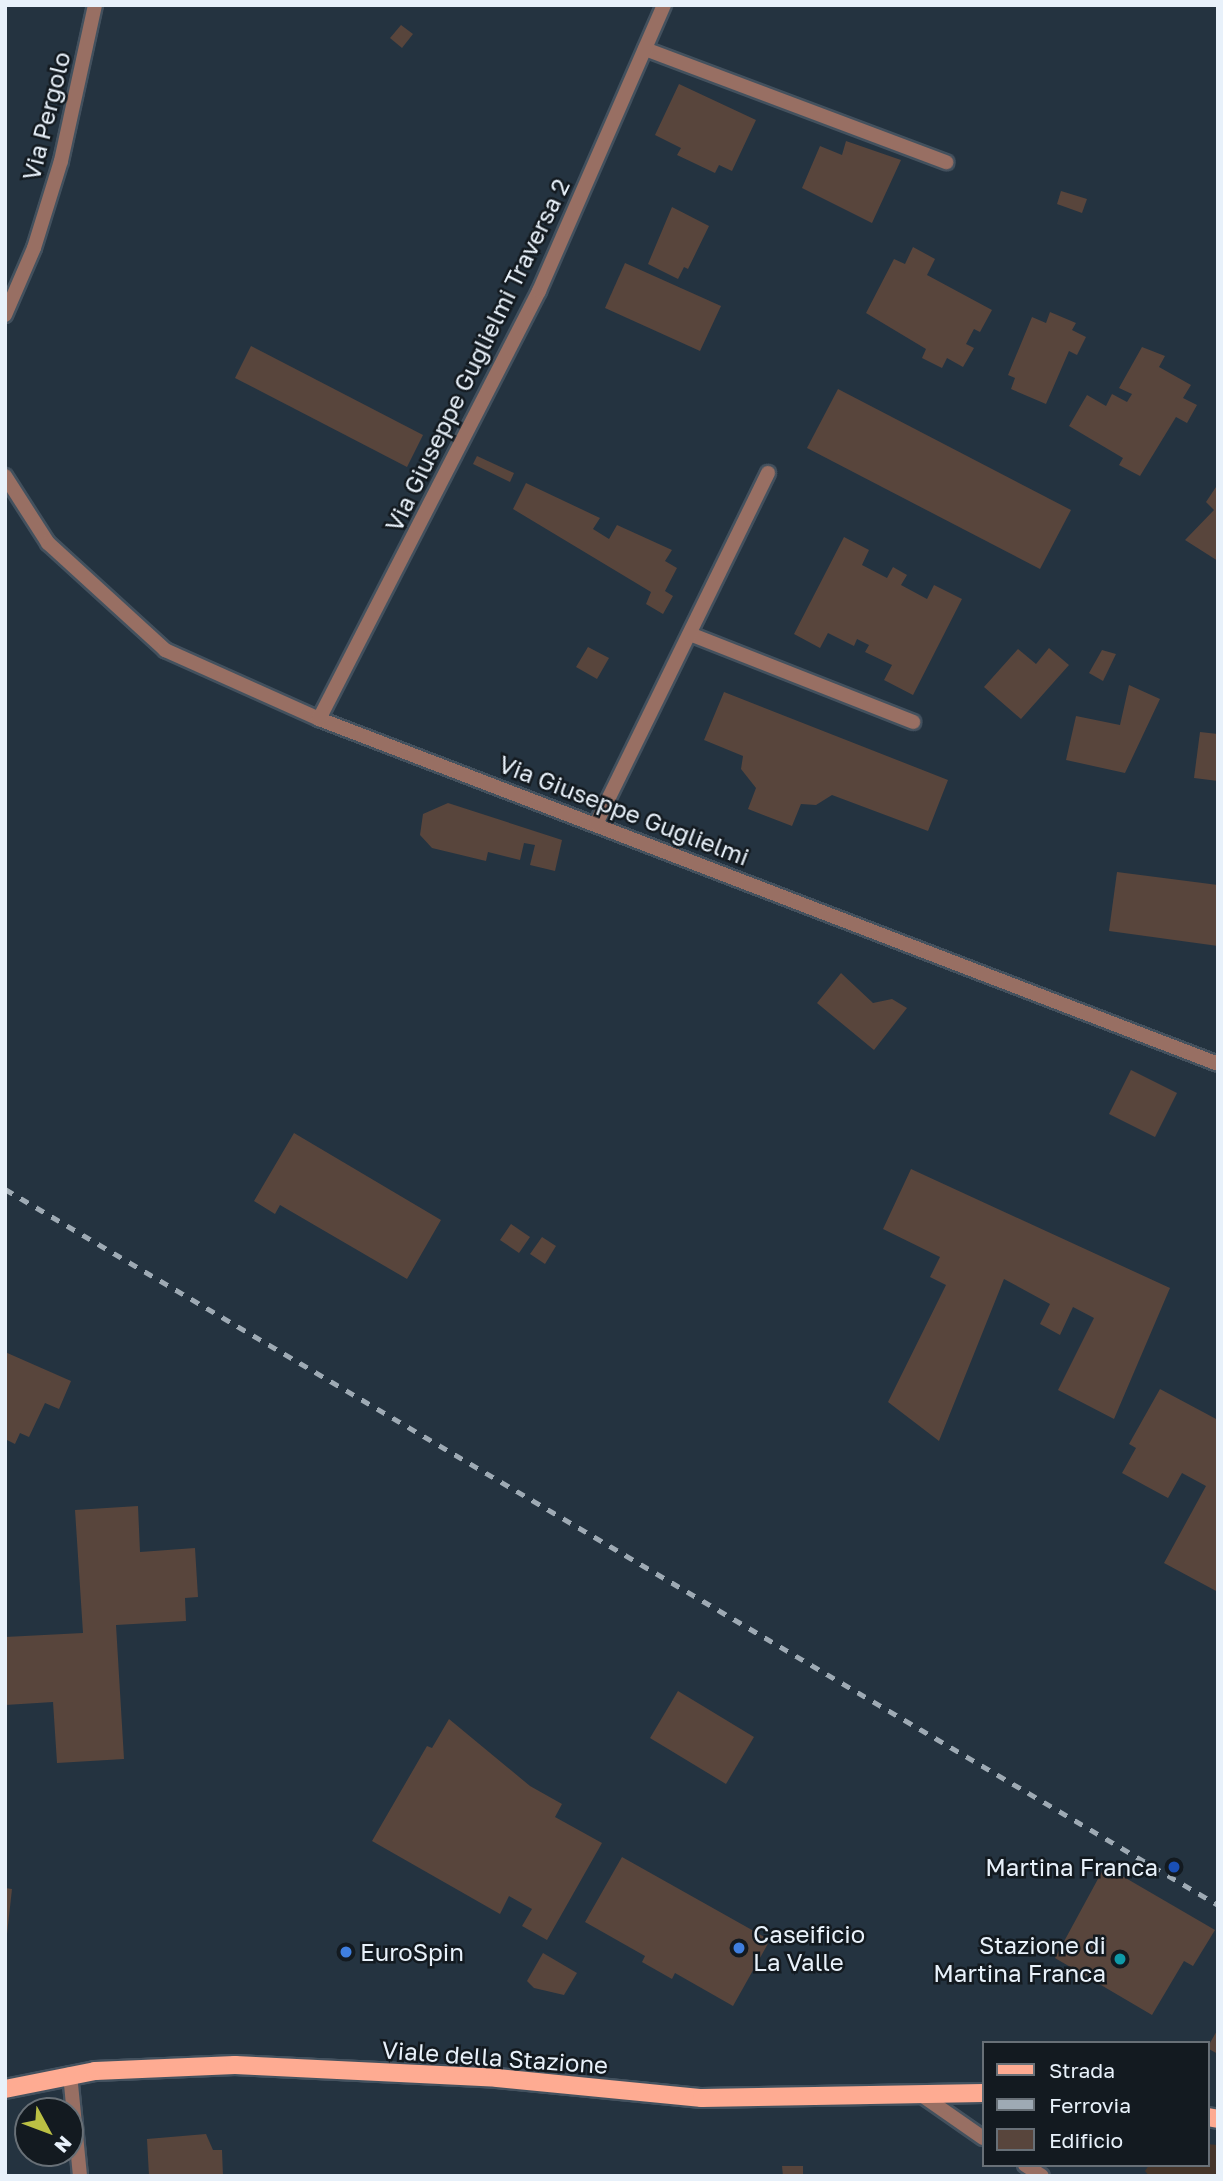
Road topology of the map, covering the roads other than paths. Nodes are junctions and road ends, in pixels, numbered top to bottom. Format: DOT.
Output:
graph roads {
  1 [pos="95,5"];
  2 [pos="664,5"];
  3 [pos="645,49"];
  4 [pos="946,162"];
  5 [pos="5,315"];
  6 [pos="768,474"];
  7 [pos="5,476"];
  8 [pos="690,634"];
  9 [pos="319,719"];
  10 [pos="913,722"];
  11 [pos="597,824"];
  12 [pos="1218,1064"];
  13 [pos="70,2074"];
  14 [pos="5,2090"];
  15 [pos="982,2093"];
  16 [pos="920,2094"];
  17 [pos="982,2137"];
  18 [pos="80,2176"];
  1 -- 5 [label="street, Via Pergolo"];
  2 -- 3 [label="street, Via Giuseppe Guglielmi Traversa 2"];
  3 -- 4 [label="street"];
  3 -- 9 [label="street, Via Giuseppe Guglielmi Traversa 2"];
  6 -- 8 [label="street"];
  7 -- 9 [label="street, Via Giuseppe Guglielmi"];
  8 -- 10 [label="street"];
  8 -- 11 [label="street"];
  9 -- 11 [label="street, Via Giuseppe Guglielmi"];
  11 -- 12 [label="street, Via Giuseppe Guglielmi"];
  13 -- 14 [label="main road, Viale della Stazione"];
  13 -- 16 [label="main road, Viale della Stazione"];
  13 -- 18 [label="street"];
  15 -- 16 [label="main road, Viale della Stazione"];
  16 -- 17 [label="street"];
}
